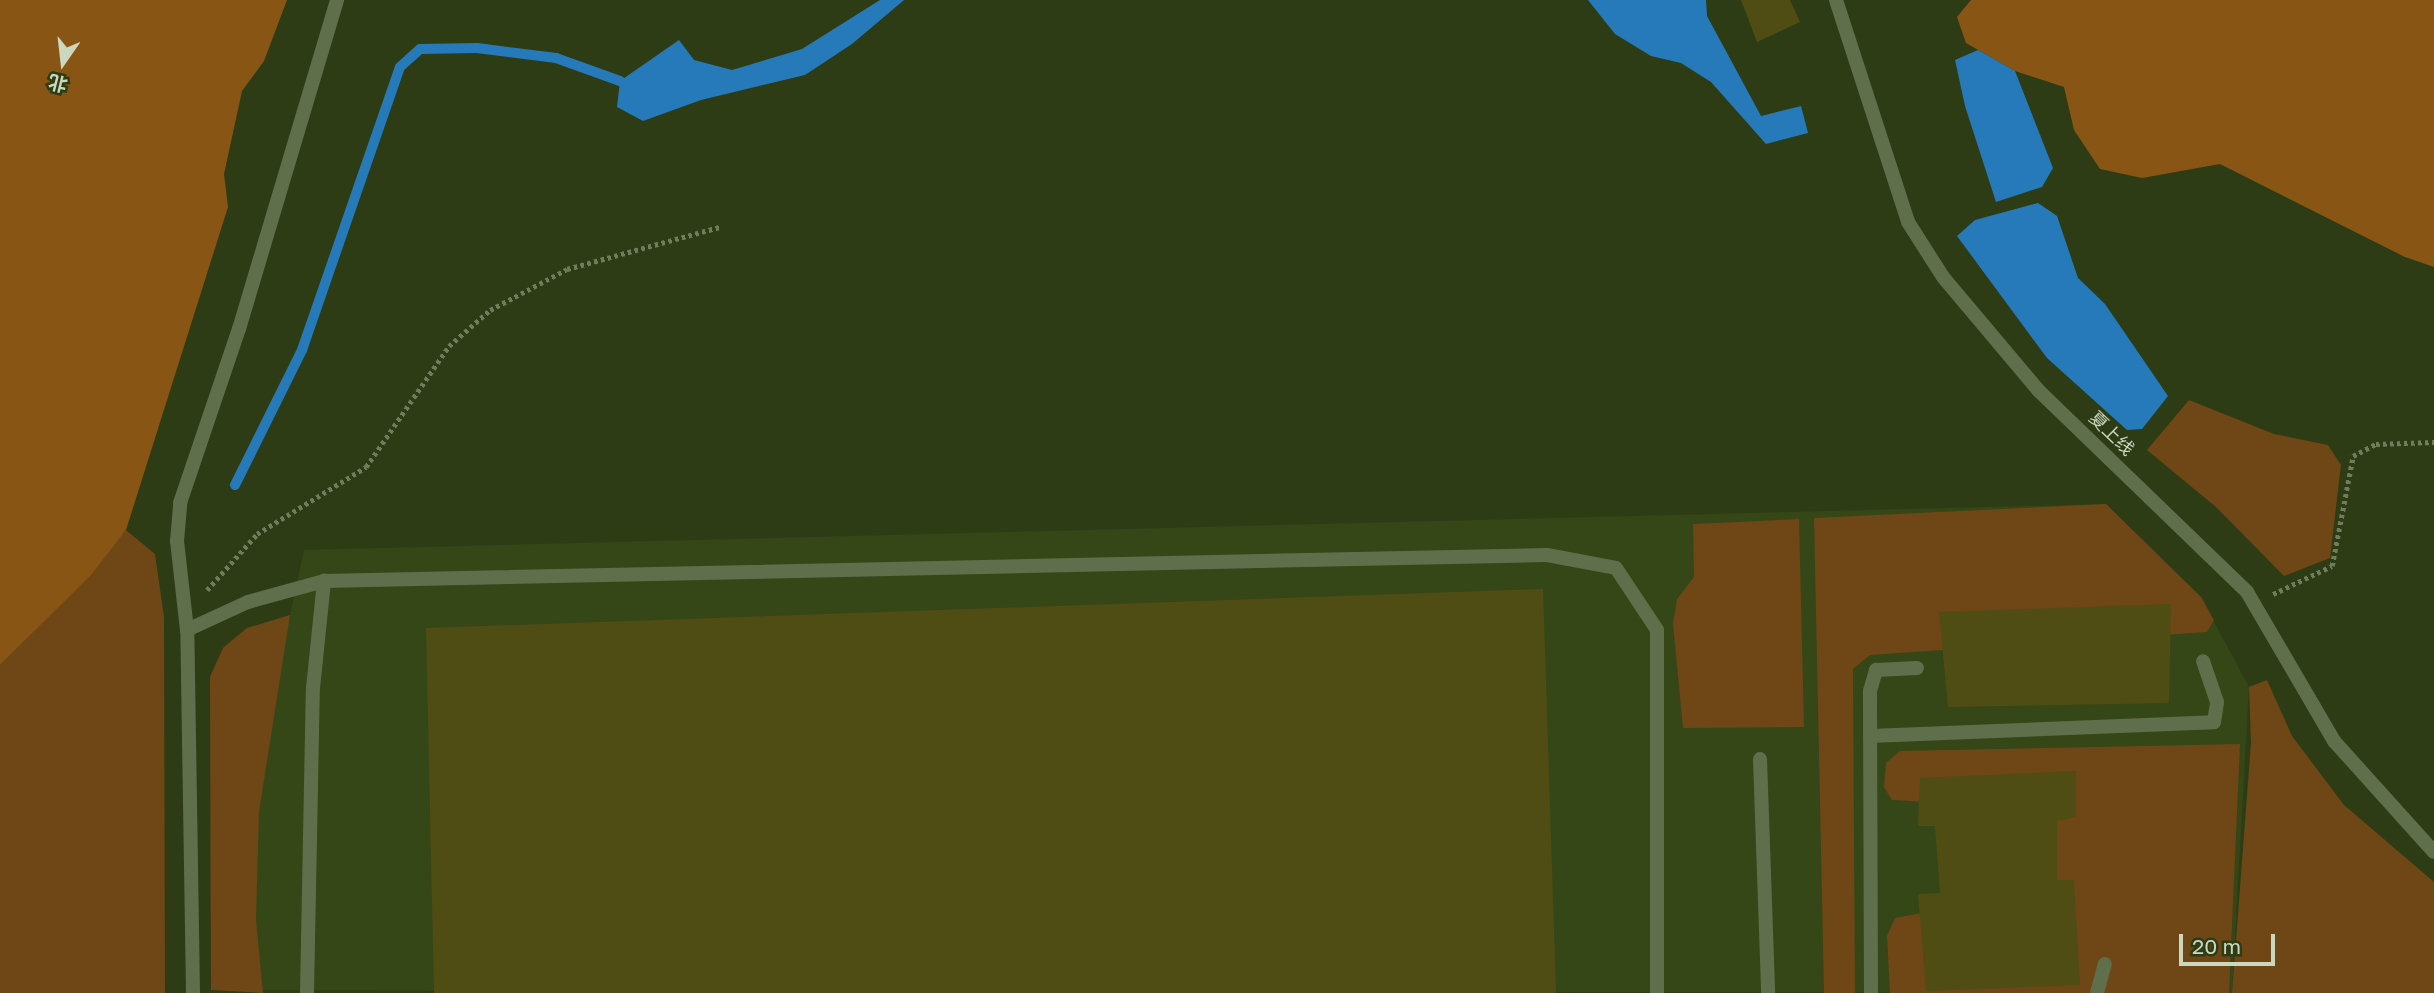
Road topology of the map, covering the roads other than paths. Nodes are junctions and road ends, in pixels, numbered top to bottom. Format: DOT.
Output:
graph roads {
  1 [pos="337,0"];
  2 [pos="1836,0"];
  3 [pos="324,581"];
  4 [pos="187,630"];
  5 [pos="2203,661"];
  6 [pos="1917,668"];
  7 [pos="1870,736"];
  8 [pos="1760,759"];
  9 [pos="2434,852"];
  10 [pos="2105,964"];
  11 [pos="193,993"];
  12 [pos="307,993"];
  13 [pos="1657,993"];
  14 [pos="1768,993"];
  15 [pos="1871,993"];
  16 [pos="2097,993"];
  1 -- 4 [label="street"];
  2 -- 9 [label="street, 夏上线"];
  3 -- 4 [label="street"];
  3 -- 12 [label="street"];
  3 -- 13 [label="street"];
  4 -- 11 [label="street"];
  5 -- 7 [label="street"];
  6 -- 7 [label="street"];
  7 -- 15 [label="street"];
  8 -- 14 [label="street"];
  10 -- 16 [label="street"];
}
